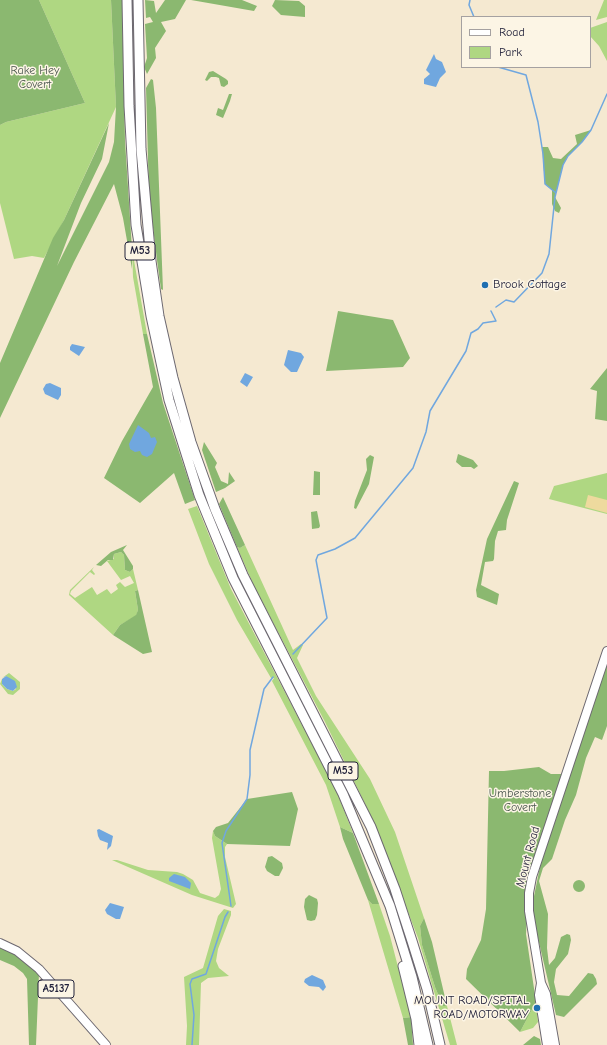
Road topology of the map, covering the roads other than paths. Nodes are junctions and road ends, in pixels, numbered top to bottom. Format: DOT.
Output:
graph roads {
  1 [pos="127,0"];
  2 [pos="138,0"];
  3 [pos="203,493"];
  4 [pos="210,511"];
  5 [pos="607,651"];
  6 [pos="390,906"];
  7 [pos="0,943"];
  8 [pos="420,966"];
  9 [pos="540,983"];
  10 [pos="106,1045"];
  11 [pos="419,1045"];
  12 [pos="428,1045"];
  13 [pos="440,1045"];
  14 [pos="446,1045"];
  15 [pos="547,1045"];
  16 [pos="555,1045"];
  1 -- 3 [label="highway, M53"];
  2 -- 3 [label="highway, M53"];
  3 -- 4 [label="highway, M53"];
  4 -- 6 [label="highway, M53"];
  4 -- 8 [label="highway, M53"];
  5 -- 9 [label="main road, Mount Road"];
  6 -- 11 [label="highway"];
  6 -- 12 [label="highway, M53"];
  7 -- 10 [label="main road, A5137"];
  8 -- 13 [label="highway, M53"];
  8 -- 14 [label="highway"];
  9 -- 15 [label="main road, Mount Road"];
  9 -- 16 [label="main road, Mount Road"];
}
